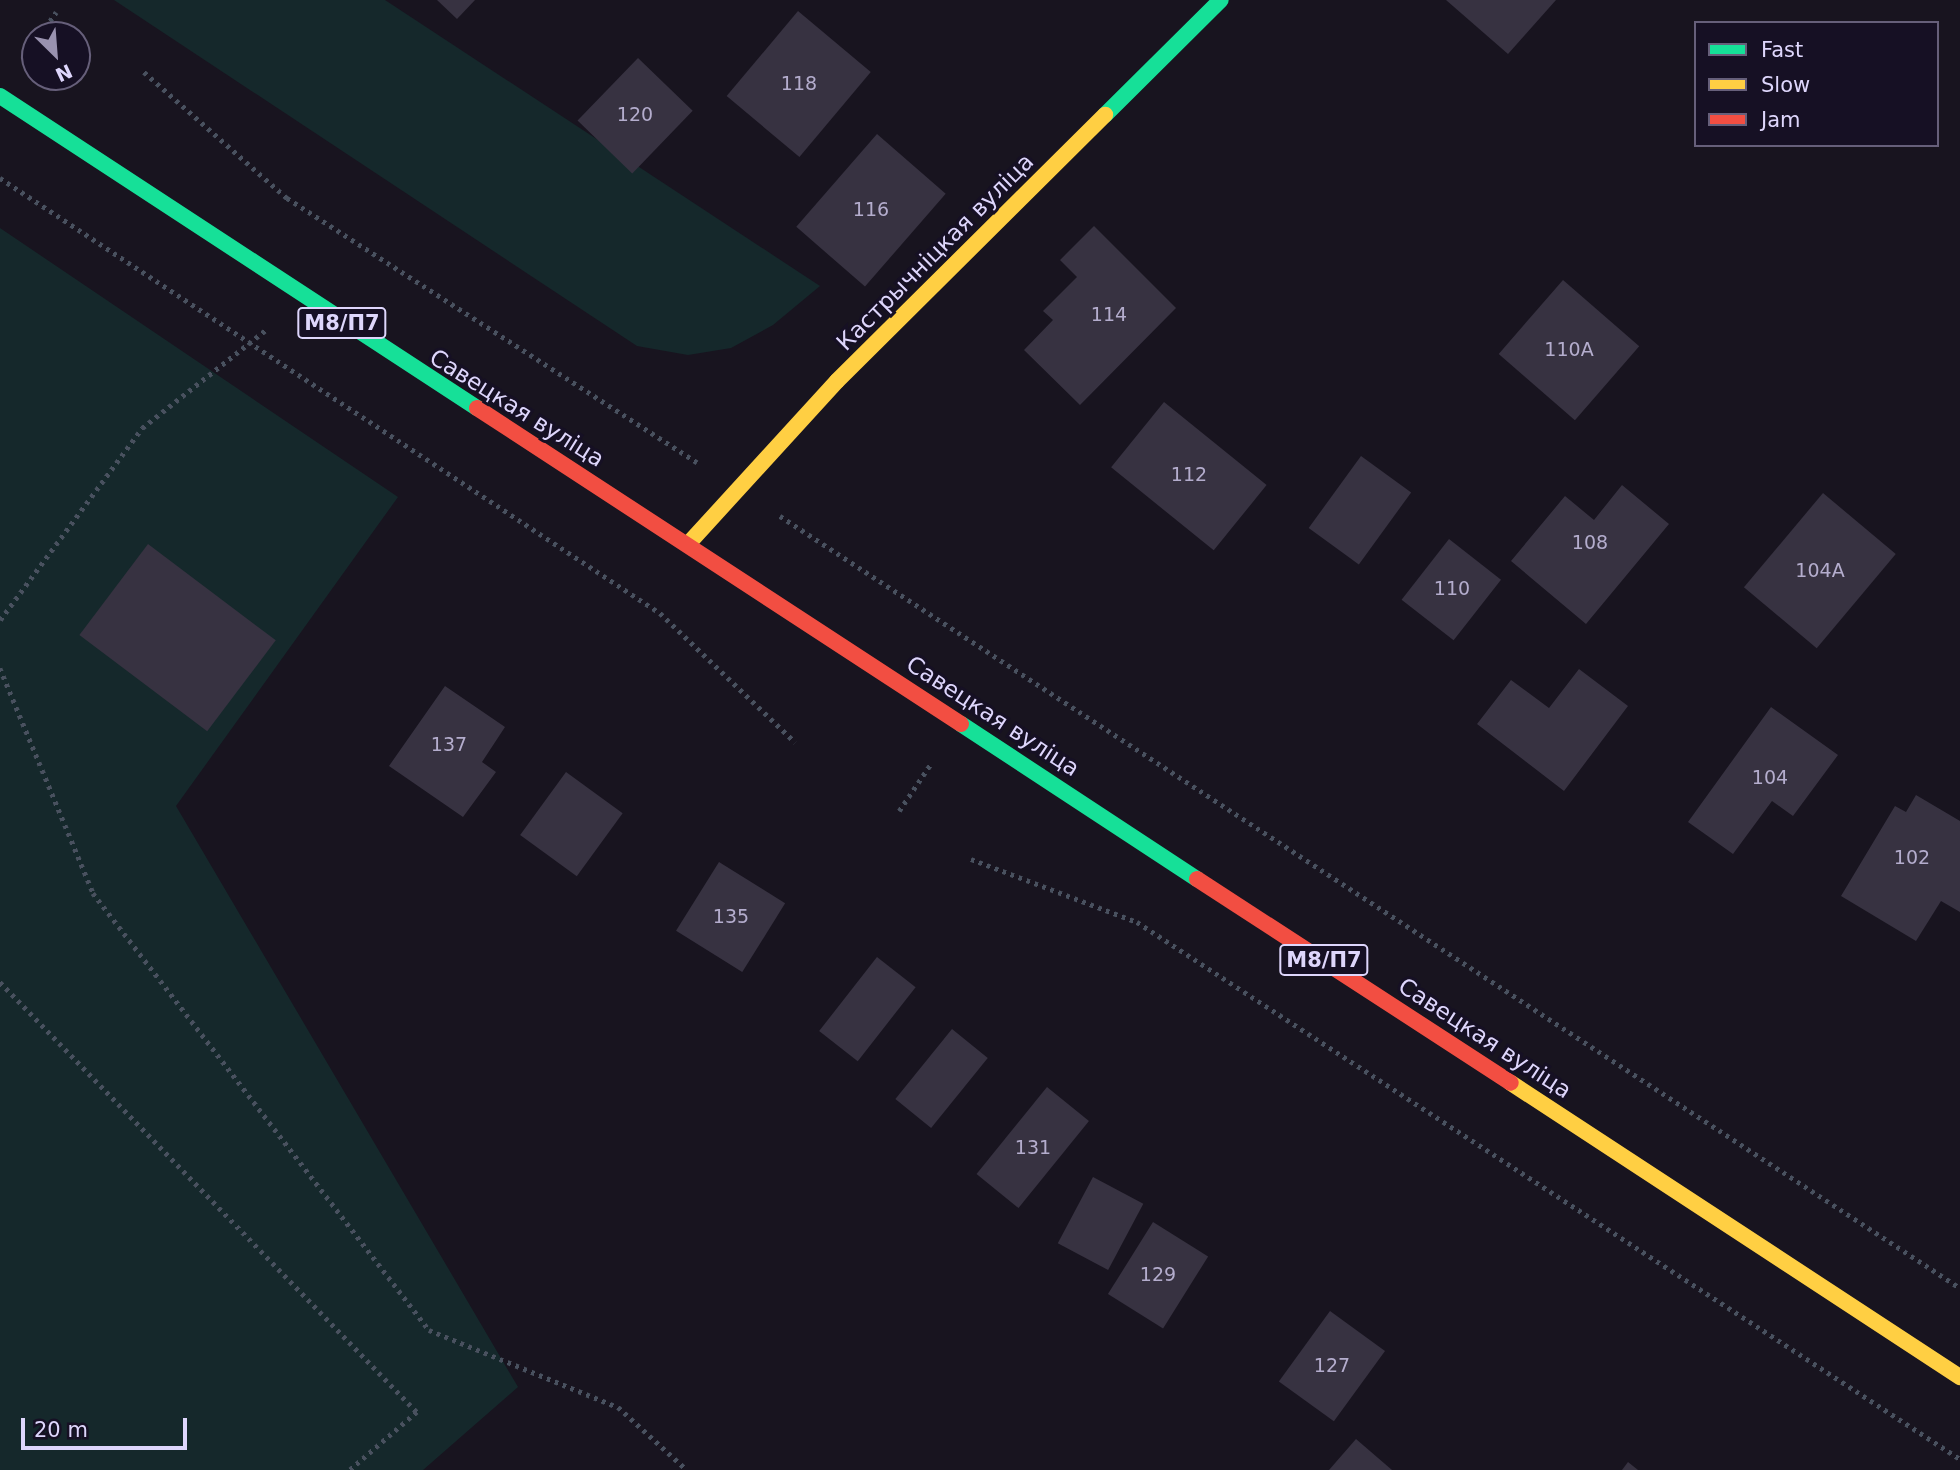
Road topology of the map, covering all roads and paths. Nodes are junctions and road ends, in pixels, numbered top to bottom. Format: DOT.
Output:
graph roads {
  1 [pos="1221,0"];
  2 [pos="56,12"];
  3 [pos="50,21"];
  4 [pos="144,72"];
  5 [pos="0,96"];
  6 [pos="0,178"];
  7 [pos="299,294"];
  8 [pos="254,343"];
  9 [pos="739,488"];
  10 [pos="689,543"];
  11 [pos="0,620"];
  12 [pos="0,668"];
  13 [pos="795,741"];
  14 [pos="971,859"];
  15 [pos="0,982"];
  16 [pos="1960,1287"];
  17 [pos="1960,1377"];
  18 [pos="1960,1459"];
  19 [pos="350,1470"];
  20 [pos="687,1470"];
  1 -- 9 [label="main road, Кастрычніцкая вуліца"];
  2 -- 3 [label="path"];
  4 -- 9 [label="path"];
  5 -- 7 [label="main road, Савецкая вуліца / М8/П7"];
  6 -- 8 [label="path"];
  7 -- 8 [label="path"];
  7 -- 10 [label="main road, Савецкая вуліца / М8/П7"];
  8 -- 11 [label="path"];
  8 -- 13 [label="path"];
  9 -- 10 [label="main road, Кастрычніцкая вуліца"];
  9 -- 16 [label="path"];
  10 -- 17 [label="main road, Савецкая вуліца / М8/П7"];
  12 -- 20 [label="path"];
  14 -- 18 [label="path"];
  15 -- 19 [label="path"];
}
